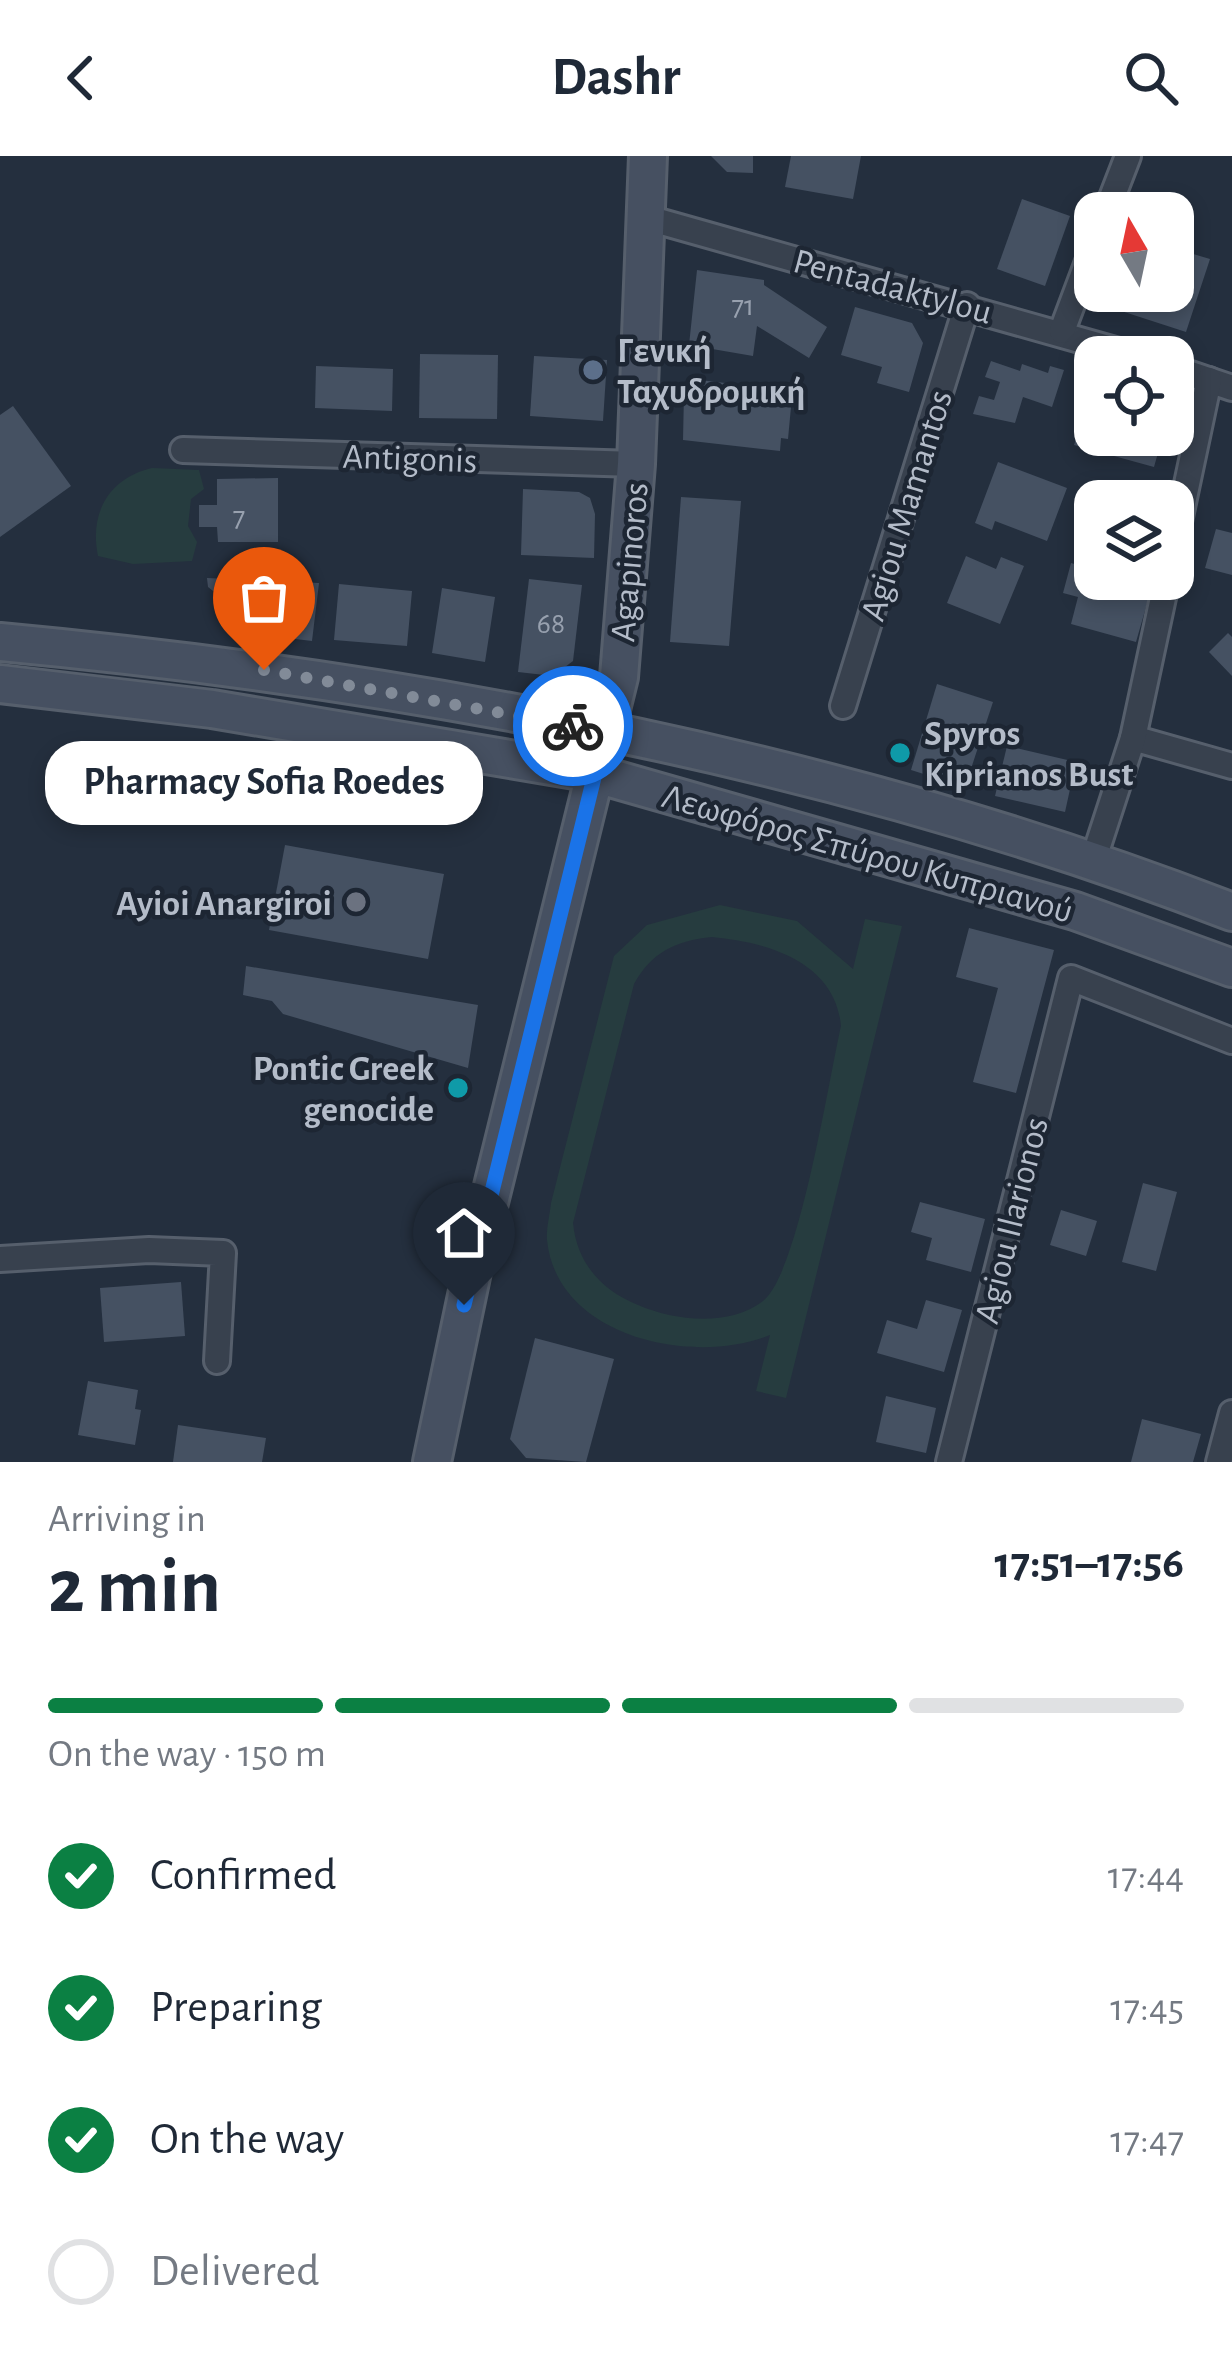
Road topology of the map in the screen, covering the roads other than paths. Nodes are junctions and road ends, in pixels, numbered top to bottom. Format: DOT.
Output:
graph roads {
  1 [pos="648,156"];
  2 [pos="1128,156"];
  3 [pos="1114,192"];
  4 [pos="644,217"];
  5 [pos="1074,299"];
  6 [pos="967,304"];
  7 [pos="1062,331"];
  8 [pos="1077,336"];
  9 [pos="1221,384"];
  10 [pos="183,450"];
  11 [pos="636,464"];
  12 [pos="1193,480"];
  13 [pos="1163,600"];
  14 [pos="0,642"];
  15 [pos="0,684"];
  16 [pos="843,706"];
  17 [pos="605,733"];
  18 [pos="1133,738"];
  19 [pos="1232,766"];
  20 [pos="593,773"];
  21 [pos="1094,858"];
  22 [pos="1232,912"];
  23 [pos="1232,968"];
  24 [pos="1232,1041"];
  25 [pos="0,1259"];
  26 [pos="217,1361"];
  27 [pos="1232,1413"];
  28 [pos="430,1458"];
  29 [pos="950,1462"];
  30 [pos="1219,1462"];
  1 -- 4 [label="main road, Agapinoros"];
  2 -- 3 [label="street"];
  4 -- 6 [label="street, Pentadaktylou"];
  4 -- 11 [label="main road, Agapinoros"];
  5 -- 7 [label="street"];
  6 -- 7 [label="street, Pentadaktylou"];
  6 -- 16 [label="street, Agiou Mamantos"];
  7 -- 8 [label="street, Pentadaktylou"];
  9 -- 12 [label="street"];
  10 -- 11 [label="street, Antigonis"];
  11 -- 17 [label="main road, Agapinoros"];
  13 -- 18 [label="street"];
  14 -- 17 [label="main road, Λεωφόρος Σπύρου Κυπριανού"];
  15 -- 20 [label="main road, Λεωφόρος Σπύρου Κυπριανού"];
  17 -- 20 [label="main road, Agapinoros"];
  17 -- 21 [label="main road, Λεωφόρος Σπύρου Κυπριανού"];
  18 -- 19 [label="street"];
  18 -- 21 [label="street"];
  20 -- 23 [label="main road, Λεωφόρος Σπύρου Κυπριανού"];
  20 -- 28 [label="main road, Agapinoros"];
  21 -- 22 [label="main road, Λεωφόρος Σπύρου Κυπριανού"];
  24 -- 29 [label="street, Agiou Ilarionos"];
  25 -- 26 [label="street"];
  27 -- 30 [label="street"];
}
